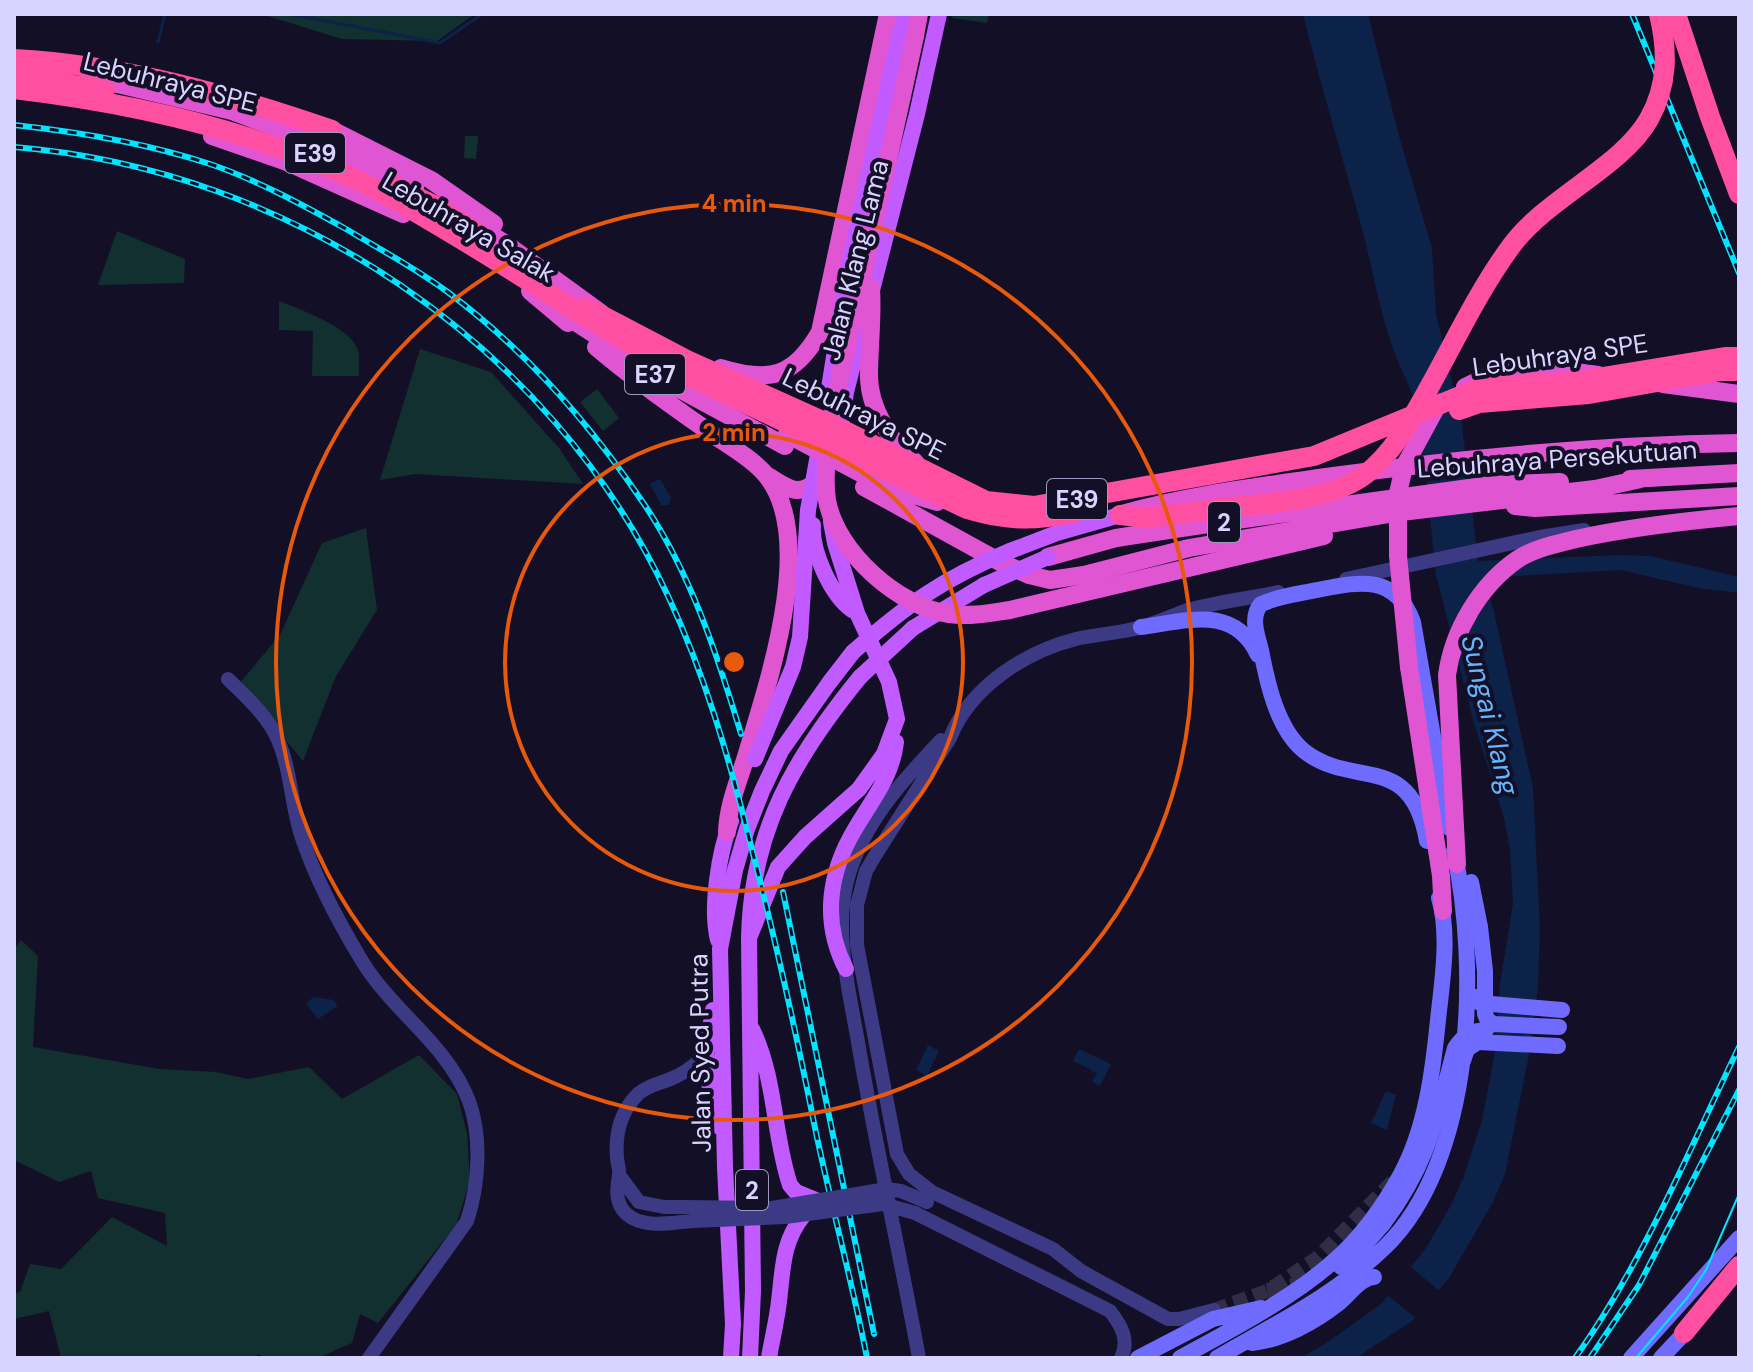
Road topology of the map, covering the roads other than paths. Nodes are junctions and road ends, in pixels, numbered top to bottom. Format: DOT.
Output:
graph roads {
  1 [pos="888,14"];
  2 [pos="919,14"];
  3 [pos="939,14"];
  4 [pos="1659,14"];
  5 [pos="1676,14"];
  6 [pos="1690,14"];
  7 [pos="906,27"];
  8 [pos="14,59"];
  9 [pos="14,67"];
  10 [pos="14,75"];
  11 [pos="14,92"];
  12 [pos="232,111"];
  13 [pos="332,130"];
  14 [pos="1739,160"];
  15 [pos="1739,194"];
  16 [pos="835,270"];
  17 [pos="872,283"];
  18 [pos="530,291"];
  19 [pos="572,291"];
  20 [pos="612,311"];
  21 [pos="861,331"];
  22 [pos="1739,357"];
  23 [pos="692,358"];
  24 [pos="1739,371"];
  25 [pos="1739,394"];
  26 [pos="826,422"];
  27 [pos="786,440"];
  28 [pos="1739,443"];
  29 [pos="1739,473"];
  30 [pos="765,474"];
  31 [pos="818,479"];
  32 [pos="1311,479"];
  33 [pos="1641,479"];
  34 [pos="865,481"];
  35 [pos="1739,496"];
  36 [pos="1477,502"];
  37 [pos="1402,504"];
  38 [pos="1066,505"];
  39 [pos="1120,515"];
  40 [pos="1380,515"];
  41 [pos="1739,516"];
  42 [pos="1542,542"];
  43 [pos="1048,557"];
  44 [pos="857,613"];
  45 [pos="1186,616"];
  46 [pos="1141,627"];
  47 [pos="1265,671"];
  48 [pos="228,679"];
  49 [pos="897,719"];
  50 [pos="955,725"];
  51 [pos="1454,814"];
  52 [pos="727,832"];
  53 [pos="1449,870"];
  54 [pos="1443,911"];
  55 [pos="749,938"];
  56 [pos="720,949"];
  57 [pos="720,969"];
  58 [pos="846,969"];
  59 [pos="1467,969"];
  60 [pos="750,1024"];
  61 [pos="1560,1035"];
  62 [pos="706,1053"];
  63 [pos="1461,1066"];
  64 [pos="676,1077"];
  65 [pos="710,1081"];
  66 [pos="725,1153"];
  67 [pos="619,1175"];
  68 [pos="818,1201"];
  69 [pos="664,1207"];
  70 [pos="967,1210"];
  71 [pos="803,1216"];
  72 [pos="668,1223"];
  73 [pos="1739,1238"];
  74 [pos="1382,1264"];
  75 [pos="1735,1274"];
  76 [pos="1351,1277"];
  77 [pos="1284,1296"];
  78 [pos="1268,1307"];
  79 [pos="1214,1310"];
  80 [pos="1684,1333"];
  81 [pos="1241,1343"];
  82 [pos="369,1358"];
  83 [pos="731,1358"];
  84 [pos="750,1358"];
  85 [pos="769,1358"];
  86 [pos="919,1358"];
  87 [pos="1121,1358"];
  88 [pos="1138,1358"];
  89 [pos="1180,1358"];
  90 [pos="1217,1358"];
  91 [pos="1631,1358"];
  92 [pos="1661,1358"];
  1 -- 16 [label="highway"];
  2 -- 7 [label="highway"];
  3 -- 17 [label="main road, Jalan Klang Lama"];
  4 -- 39 [label="highway, bridge"];
  5 -- 15 [label="highway"];
  6 -- 14 [label="highway"];
  7 -- 40 [label="highway, bridge"];
  7 -- 52 [label="main road, Jalan Klang Lama, bridge"];
  8 -- 13 [label="highway"];
  9 -- 12 [label="highway, Lebuhraya Salak / E37"];
  10 -- 22 [label="highway, Lebuhraya SPE / E39, bridge"];
  11 -- 18 [label="highway, Lebuhraya Salak / E37"];
  11 -- 24 [label="highway, Lebuhraya SPE / E39, bridge"];
  12 -- 13 [label="highway"];
  12 -- 19 [label="highway, Lebuhraya Salak / E37"];
  13 -- 20 [label="highway"];
  16 -- 17 [label="highway"];
  16 -- 23 [label="highway"];
  17 -- 21 [label="main road, Jalan Klang Lama"];
  17 -- 38 [label="highway"];
  18 -- 27 [label="highway, Lebuhraya Salak / E37"];
  18 -- 30 [label="highway"];
  19 -- 20 [label="highway"];
  19 -- 27 [label="highway, E37"];
  20 -- 23 [label="highway"];
  21 -- 26 [label="main road"];
  21 -- 44 [label="main road, Jalan Klang Lama"];
  23 -- 26 [label="highway"];
  25 -- 53 [label="highway, bridge"];
  26 -- 31 [label="main road"];
  27 -- 34 [label="highway, Lebuhraya Salak / E37, bridge"];
  28 -- 32 [label="highway, Lebuhraya Persekutuan / 2"];
  29 -- 33 [label="highway, Lebuhraya Persekutuan / 2"];
  30 -- 31 [label="highway"];
  30 -- 52 [label="highway"];
  31 -- 44 [label="main road"];
  32 -- 38 [label="highway"];
  32 -- 39 [label="highway, Lebuhraya Persekutuan / 2"];
  33 -- 36 [label="highway"];
  33 -- 37 [label="highway, Lebuhraya Persekutuan / 2"];
  34 -- 38 [label="highway"];
  34 -- 40 [label="highway"];
  35 -- 36 [label="highway"];
  36 -- 37 [label="highway"];
  37 -- 40 [label="highway"];
  37 -- 43 [label="highway, Lebuhraya Persekutuan / 2"];
  39 -- 56 [label="main road, Jalan Syed Putra / 2, bridge"];
  41 -- 42 [label="highway"];
  42 -- 45 [label="street"];
  42 -- 51 [label="highway"];
  43 -- 55 [label="main road, Jalan Syed Putra / 2, bridge"];
  44 -- 49 [label="main road, Jalan Klang Lama"];
  45 -- 46 [label="main road"];
  45 -- 47 [label="main road"];
  46 -- 50 [label="street"];
  47 -- 53 [label="main road"];
  47 -- 54 [label="main road"];
  48 -- 82 [label="street"];
  49 -- 55 [label="main road"];
  49 -- 58 [label="main road, Jalan Klang Lama"];
  50 -- 58 [label="street"];
  50 -- 70 [label="street"];
  51 -- 53 [label="highway"];
  51 -- 61 [label="main road, bridge"];
  52 -- 56 [label="main road, Jalan Klang Lama"];
  53 -- 54 [label="highway"];
  53 -- 59 [label="main road"];
  54 -- 77 [label="main road"];
  55 -- 60 [label="main road, Jalan Syed Putra / 2"];
  56 -- 57 [label="main road, Jalan Syed Putra / 2"];
  57 -- 62 [label="main road"];
  57 -- 66 [label="main road, Jalan Syed Putra / 2"];
  58 -- 86 [label="street"];
  59 -- 61 [label="main road"];
  59 -- 63 [label="main road"];
  60 -- 68 [label="main road"];
  60 -- 84 [label="main road, Jalan Syed Putra / 2"];
  61 -- 63 [label="main road"];
  61 -- 77 [label="main road, bridge"];
  62 -- 64 [label="street"];
  62 -- 65 [label="main road"];
  63 -- 74 [label="main road"];
  64 -- 65 [label="street"];
  64 -- 67 [label="street"];
  65 -- 66 [label="main road"];
  66 -- 83 [label="main road, Jalan Syed Putra / 2"];
  67 -- 69 [label="street"];
  67 -- 72 [label="street"];
  68 -- 69 [label="street, bridge"];
  68 -- 70 [label="street, bridge"];
  69 -- 72 [label="street"];
  70 -- 79 [label="street"];
  71 -- 72 [label="street, bridge"];
  71 -- 85 [label="main road"];
  71 -- 87 [label="street, bridge"];
  73 -- 91 [label="main road"];
  74 -- 76 [label="main road"];
  74 -- 76 [label="main road"];
  74 -- 81 [label="main road"];
  75 -- 80 [label="highway"];
  76 -- 81 [label="main road"];
  77 -- 78 [label="main road"];
  78 -- 88 [label="main road"];
  78 -- 89 [label="main road"];
  80 -- 92 [label="main road"];
  81 -- 90 [label="main road"];
}
